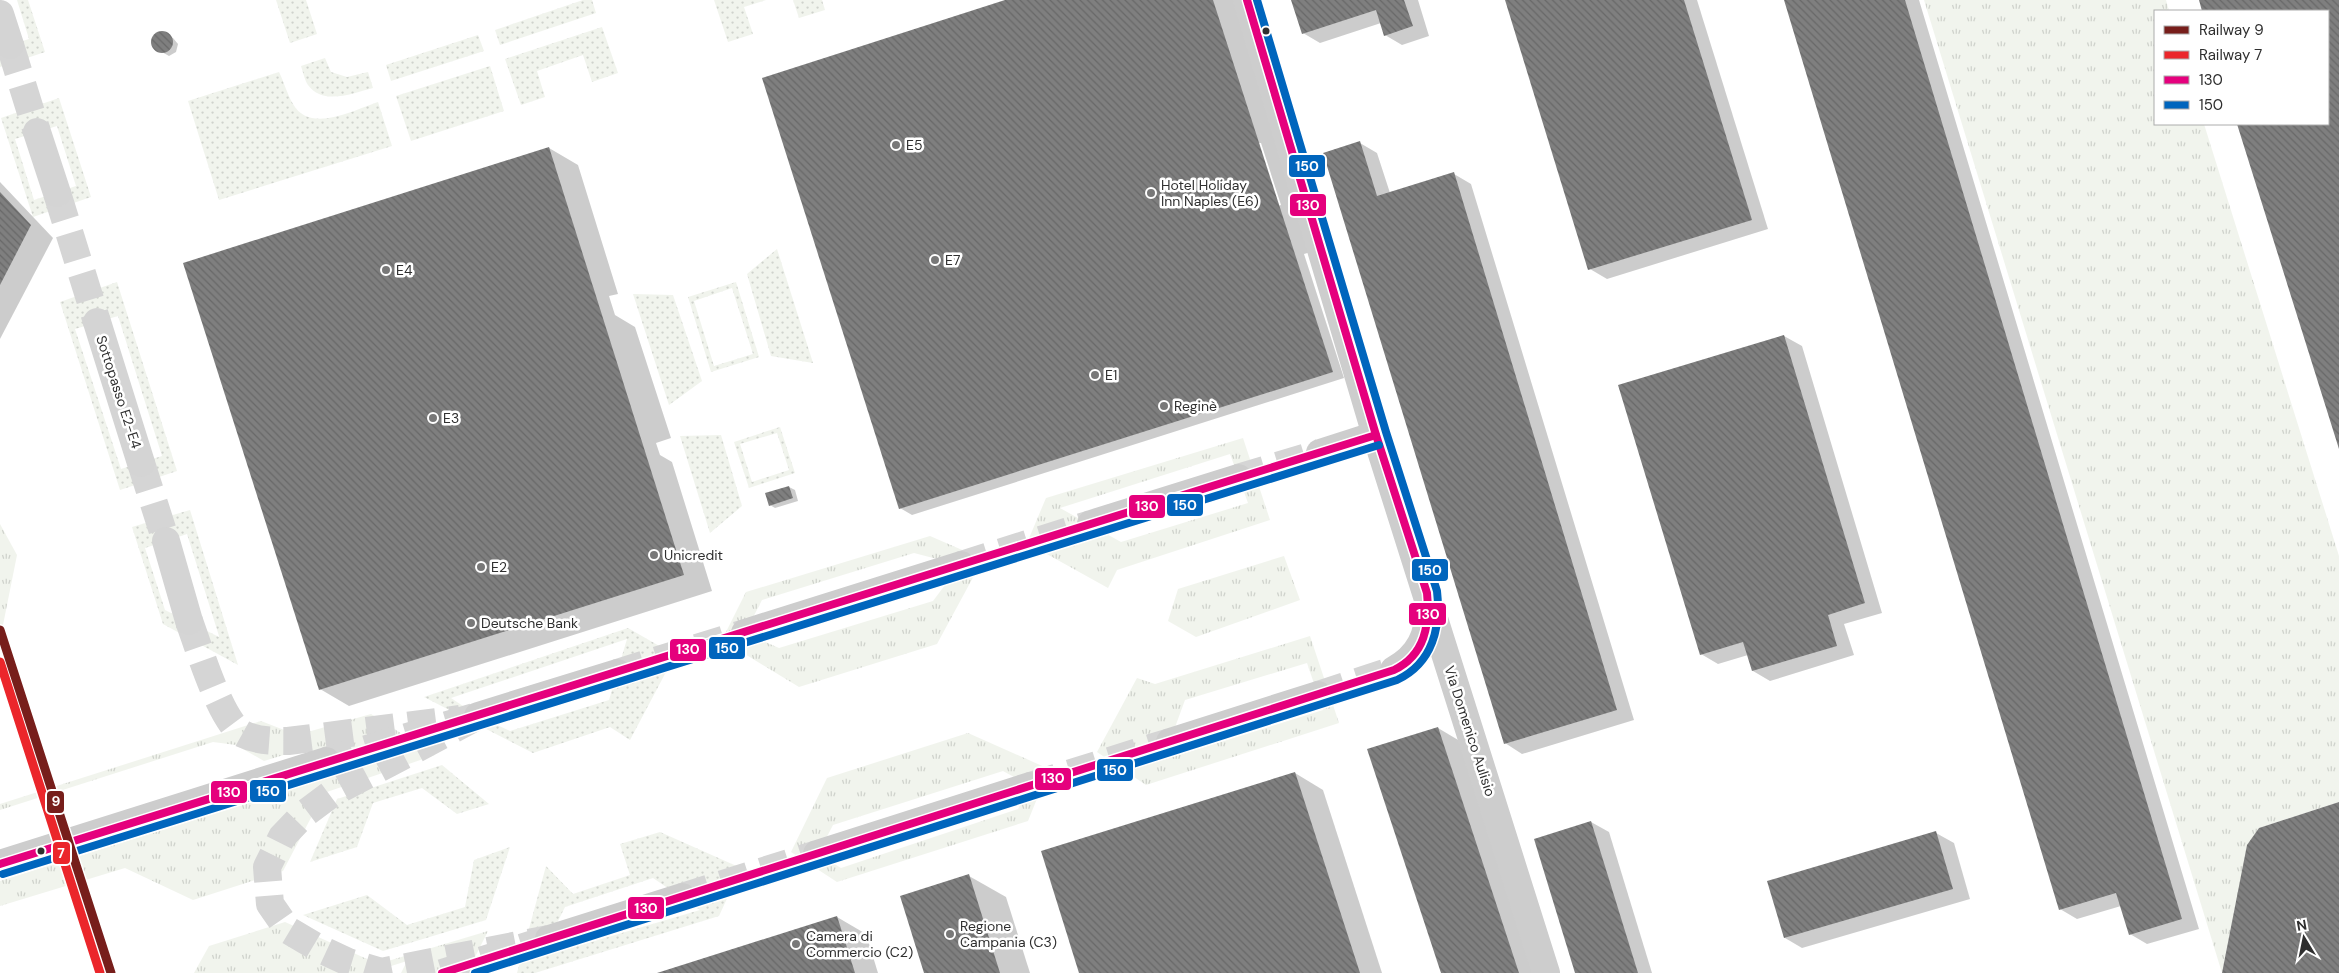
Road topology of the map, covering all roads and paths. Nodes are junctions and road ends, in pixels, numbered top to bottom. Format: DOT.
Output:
graph roads {
  1 [pos="1247,0"];
  2 [pos="0,14"];
  3 [pos="10,45"];
  4 [pos="37,132"];
  5 [pos="56,193"];
  6 [pos="96,322"];
  7 [pos="1376,435"];
  8 [pos="1320,453"];
  9 [pos="141,463"];
  10 [pos="1238,478"];
  11 [pos="1092,524"];
  12 [pos="166,541"];
  13 [pos="961,565"];
  14 [pos="1427,593"];
  15 [pos="189,621"];
  16 [pos="745,633"];
  17 [pos="1394,670"];
  18 [pos="617,673"];
  19 [pos="1318,694"];
  20 [pos="478,716"];
  21 [pos="1170,742"];
  22 [pos="326,761"];
  23 [pos="1030,786"];
  24 [pos="817,854"];
  25 [pos="0,864"];
  26 [pos="682,897"];
  27 [pos="549,939"];
  28 [pos="1546,973"];
  1 -- 7 [label="main road, Via Domenico Aulisio"];
  2 -- 3 [label="street"];
  4 -- 5 [label="street"];
  6 -- 9 [label="street, Sottopasso E2-E4"];
  7 -- 8 [label="main road"];
  7 -- 14 [label="main road, Via Domenico Aulisio"];
  10 -- 11 [label="main road"];
  12 -- 15 [label="street"];
  13 -- 16 [label="main road"];
  14 -- 17 [label="main road"];
  14 -- 28 [label="main road, Via Domenico Aulisio"];
  18 -- 20 [label="main road"];
  19 -- 21 [label="main road"];
  22 -- 25 [label="main road"];
  23 -- 24 [label="main road"];
  26 -- 27 [label="main road"];
}
